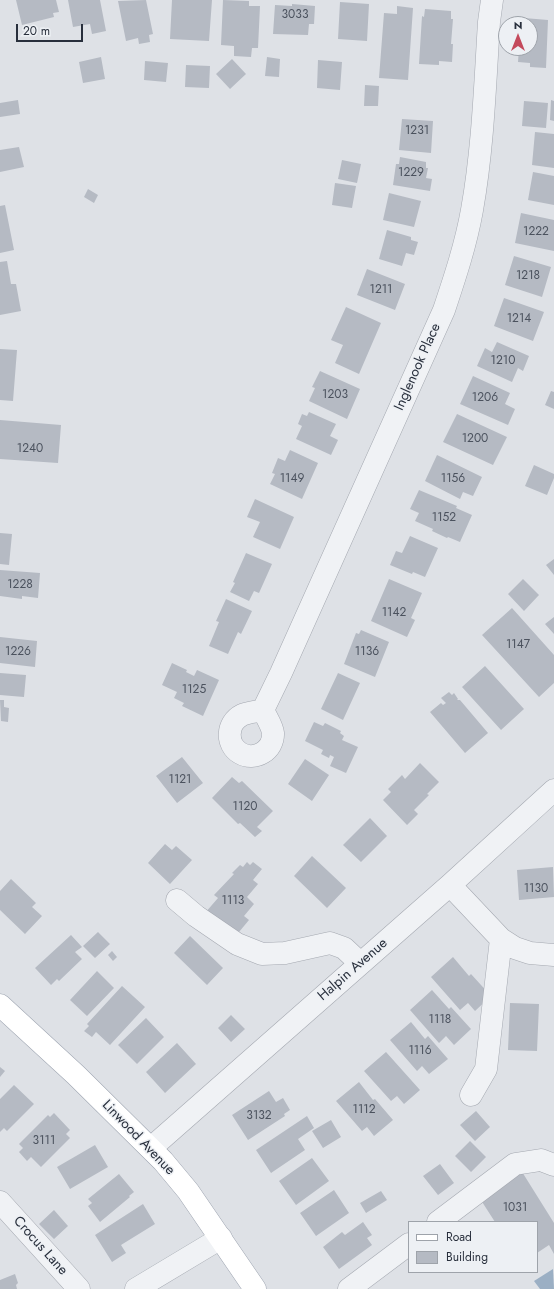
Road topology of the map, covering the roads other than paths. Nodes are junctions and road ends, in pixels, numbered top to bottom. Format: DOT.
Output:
graph roads {
  1 [pos="492,0"];
  2 [pos="263,710"];
  3 [pos="554,790"];
  4 [pos="450,885"];
  5 [pos="177,900"];
  6 [pos="501,939"];
  7 [pos="554,955"];
  8 [pos="360,963"];
  9 [pos="0,1005"];
  10 [pos="471,1095"];
  11 [pos="151,1148"];
  12 [pos="554,1165"];
  13 [pos="0,1202"];
  14 [pos="439,1221"];
  15 [pos="220,1238"];
  16 [pos="408,1245"];
  17 [pos="79,1289"];
  18 [pos="136,1289"];
  19 [pos="255,1289"];
  20 [pos="349,1289"];
  1 -- 2 [label="street, Inglenook Place"];
  3 -- 4 [label="street, Halpin Avenue"];
  4 -- 6 [label="street"];
  4 -- 8 [label="street, Halpin Avenue"];
  5 -- 8 [label="street"];
  6 -- 7 [label="street"];
  6 -- 10 [label="street"];
  8 -- 11 [label="street, Halpin Avenue"];
  9 -- 11 [label="main road, Linwood Avenue"];
  11 -- 15 [label="main road, Linwood Avenue"];
  12 -- 14 [label="street"];
  13 -- 17 [label="street, Crocus Lane"];
  15 -- 18 [label="street"];
  15 -- 19 [label="main road, Linwood Avenue"];
  16 -- 20 [label="street"];
}
